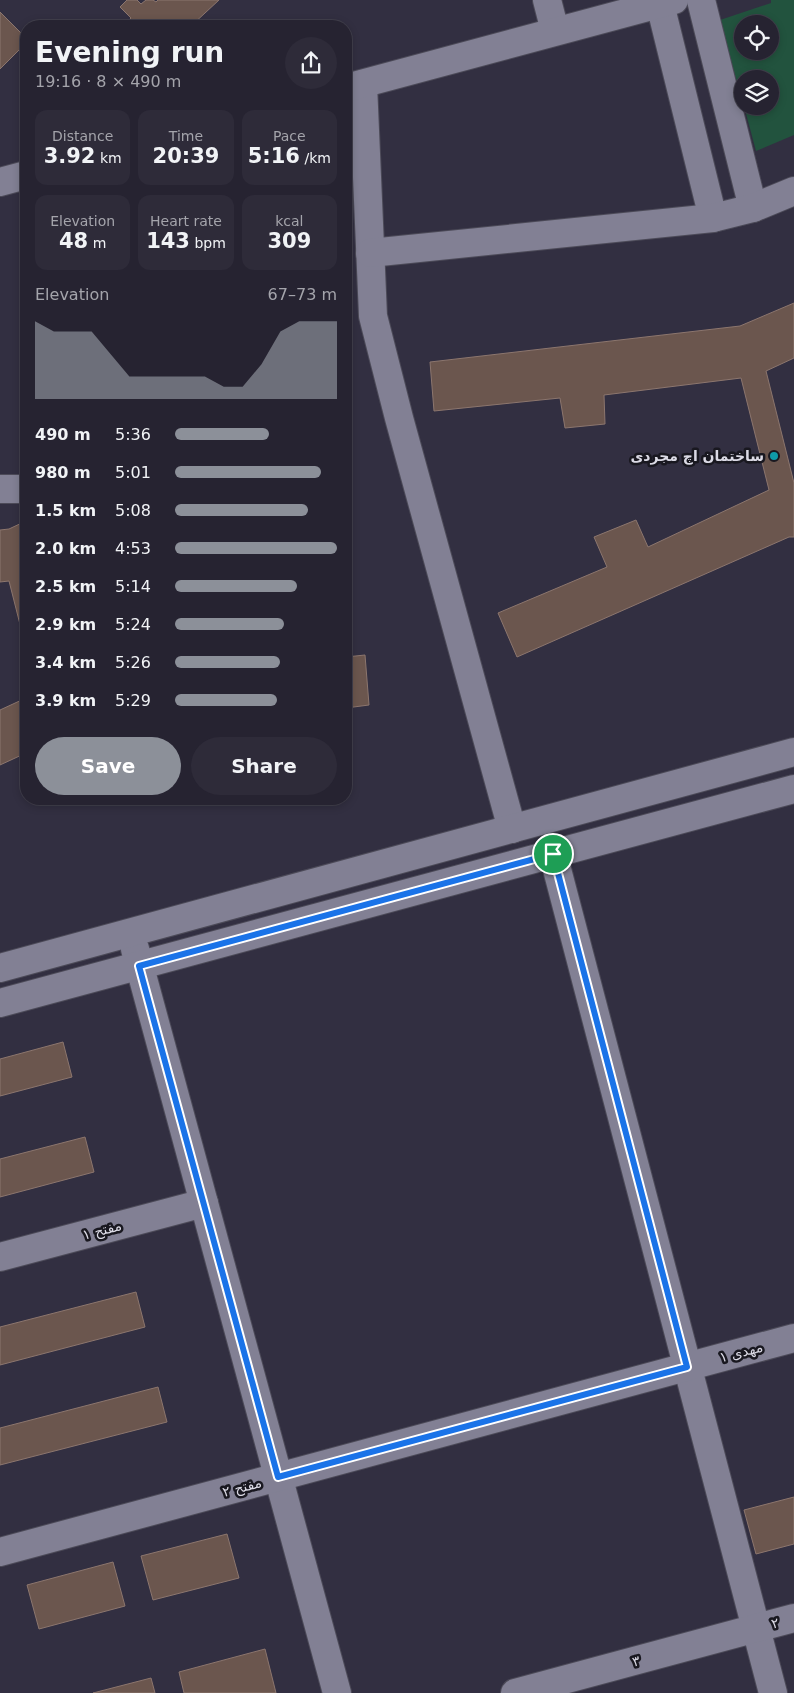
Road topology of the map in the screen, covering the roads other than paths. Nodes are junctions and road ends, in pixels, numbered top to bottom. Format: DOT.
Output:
graph roads {
  1 [pos="547,0"];
  2 [pos="701,0"];
  3 [pos="667,2"];
  4 [pos="555,31"];
  5 [pos="354,86"];
  6 [pos="20,177"];
  7 [pos="0,182"];
  8 [pos="794,191"];
  9 [pos="753,208"];
  10 [pos="713,218"];
  11 [pos="370,253"];
  12 [pos="0,488"];
  13 [pos="20,489"];
  14 [pos="794,752"];
  15 [pos="794,789"];
  16 [pos="512,829"];
  17 [pos="553,854"];
  18 [pos="130,933"];
  19 [pos="139,966"];
  20 [pos="0,968"];
  21 [pos="0,1003"];
  22 [pos="204,1203"];
  23 [pos="0,1257"];
  24 [pos="794,1338"];
  25 [pos="687,1367"];
  26 [pos="278,1477"];
  27 [pos="0,1552"];
  28 [pos="794,1618"];
  29 [pos="756,1628"];
  30 [pos="337,1693"];
  31 [pos="515,1693"];
  32 [pos="773,1693"];
  1 -- 4 [label="street"];
  2 -- 9 [label="street"];
  3 -- 4 [label="street"];
  3 -- 10 [label="street"];
  4 -- 5 [label="street"];
  5 -- 11 [label="street"];
  6 -- 7 [label="street"];
  8 -- 9 [label="street"];
  9 -- 10 [label="street"];
  10 -- 11 [label="street"];
  11 -- 16 [label="street"];
  12 -- 13 [label="street"];
  14 -- 16 [label="street"];
  15 -- 17 [label="street"];
  16 -- 18 [label="street"];
  17 -- 19 [label="street"];
  17 -- 25 [label="street"];
  18 -- 19 [label="street"];
  18 -- 20 [label="street"];
  19 -- 21 [label="street"];
  19 -- 22 [label="street"];
  22 -- 23 [label="street, مفتح ۱"];
  22 -- 26 [label="street"];
  24 -- 25 [label="street, مهدی ۱"];
  25 -- 26 [label="street, مفتح ۲"];
  25 -- 29 [label="street"];
  26 -- 27 [label="street, مفتح ۲"];
  26 -- 30 [label="street"];
  28 -- 29 [label="street, ۲"];
  29 -- 31 [label="street, ۳"];
  29 -- 32 [label="street"];
}
